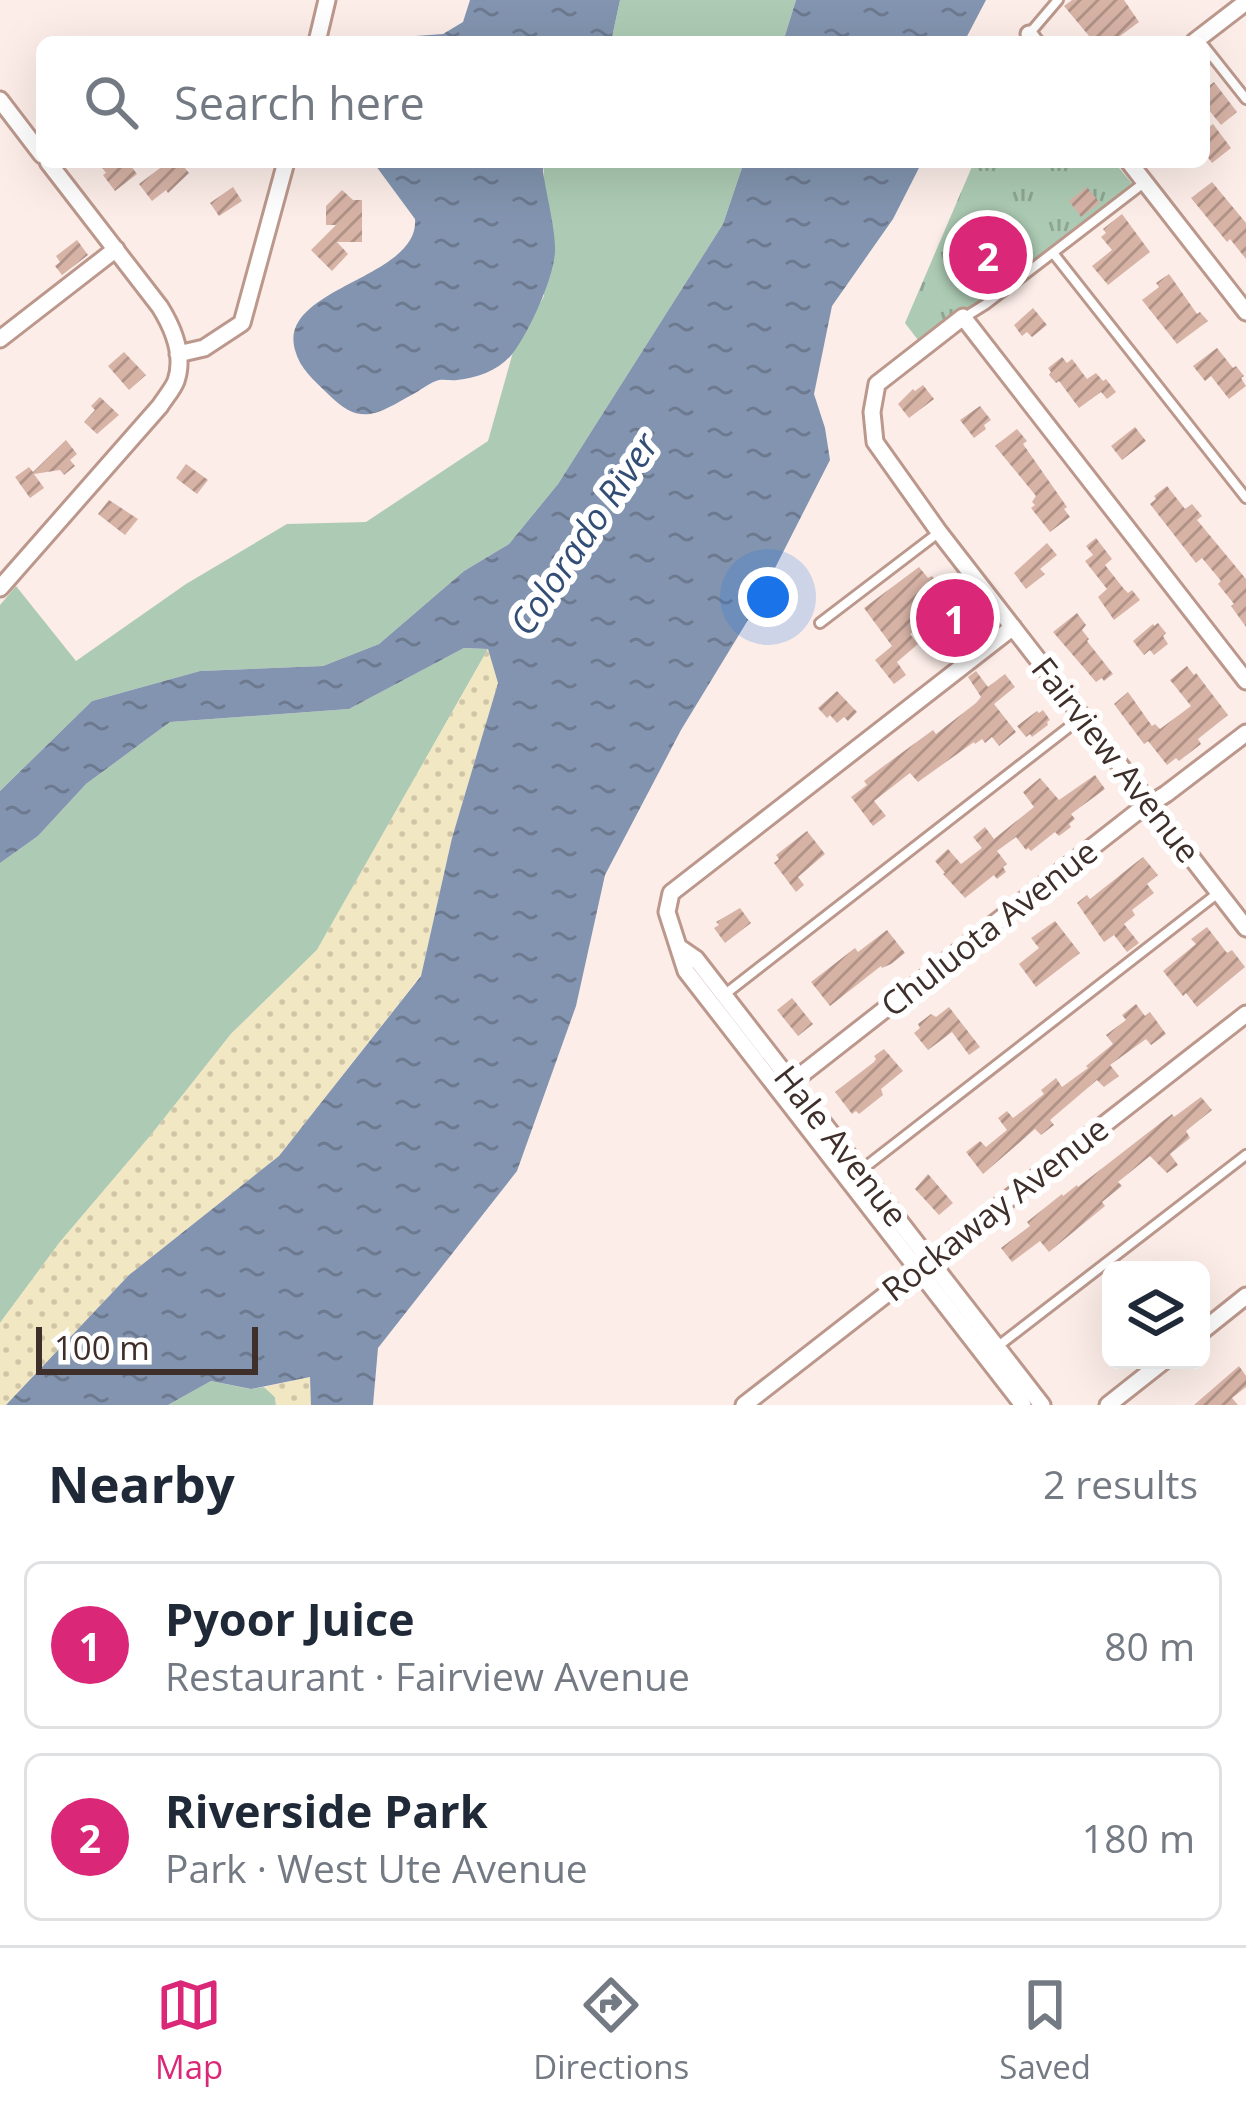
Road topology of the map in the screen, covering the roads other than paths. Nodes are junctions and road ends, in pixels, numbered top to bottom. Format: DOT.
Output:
graph roads {
  1 [pos="327,0"];
  2 [pos="1058,0"];
  3 [pos="1246,2"];
  4 [pos="318,36"];
  5 [pos="1033,36"];
  6 [pos="1206,36"];
  7 [pos="1210,55"];
  8 [pos="1246,99"];
  9 [pos="0,100"];
  10 [pos="36,147"];
  11 [pos="53,168"];
  12 [pos="284,168"];
  13 [pos="1134,168"];
  14 [pos="1145,182"];
  15 [pos="116,249"];
  16 [pos="1053,253"];
  17 [pos="1246,312"];
  18 [pos="963,317"];
  19 [pos="0,339"];
  20 [pos="178,354"];
  21 [pos="1246,498"];
  22 [pos="939,532"];
  23 [pos="0,588"];
  24 [pos="820,623"];
  25 [pos="1013,627"];
  26 [pos="1246,681"];
  27 [pos="1083,716"];
  28 [pos="1246,733"];
  29 [pos="1150,804"];
  30 [pos="1219,892"];
  31 [pos="1246,928"];
  32 [pos="680,948"];
  33 [pos="724,995"];
  34 [pos="1246,1014"];
  35 [pos="792,1082"];
  36 [pos="1246,1155"];
  37 [pos="860,1172"];
  38 [pos="923,1264"];
  39 [pos="1246,1296"];
  40 [pos="1210,1325"];
  41 [pos="997,1347"];
  42 [pos="1154,1369"];
  43 [pos="745,1405"];
  44 [pos="1023,1405"];
  45 [pos="1042,1405"];
  46 [pos="1108,1405"];
  1 -- 4 [label="street"];
  2 -- 5 [label="lane"];
  3 -- 6 [label="street"];
  7 -- 8 [label="lane"];
  9 -- 10 [label="street"];
  11 -- 15 [label="street"];
  12 -- 20 [label="street"];
  13 -- 14 [label="street"];
  14 -- 16 [label="lane"];
  14 -- 17 [label="street"];
  15 -- 19 [label="street"];
  15 -- 20 [label="street"];
  16 -- 18 [label="lane"];
  16 -- 21 [label="lane"];
  18 -- 22 [label="street, Fairview Avenue"];
  18 -- 26 [label="street"];
  20 -- 23 [label="street"];
  22 -- 24 [label="lane"];
  22 -- 25 [label="street, Fairview Avenue"];
  25 -- 27 [label="street, Fairview Avenue"];
  25 -- 32 [label="street, Hale Avenue"];
  27 -- 29 [label="street, Fairview Avenue"];
  27 -- 33 [label="lane"];
  28 -- 29 [label="street, Chuluota Avenue"];
  29 -- 30 [label="street, Fairview Avenue"];
  29 -- 35 [label="street, Chuluota Avenue"];
  30 -- 31 [label="street, Fairview Avenue"];
  30 -- 37 [label="lane"];
  32 -- 33 [label="street, Hale Avenue"];
  32 -- 38 [label="street, Hale Avenue"];
  33 -- 35 [label="street, Hale Avenue"];
  34 -- 38 [label="street, Rockaway Avenue"];
  35 -- 37 [label="street, Hale Avenue"];
  36 -- 41 [label="lane"];
  37 -- 38 [label="street, Hale Avenue"];
  38 -- 41 [label="street, Hale Avenue"];
  38 -- 43 [label="street, Rockaway Avenue"];
  38 -- 44 [label="street, Hale Avenue"];
  39 -- 40 [label="street"];
  41 -- 45 [label="street, Hale Avenue"];
  42 -- 46 [label="street"];
}
